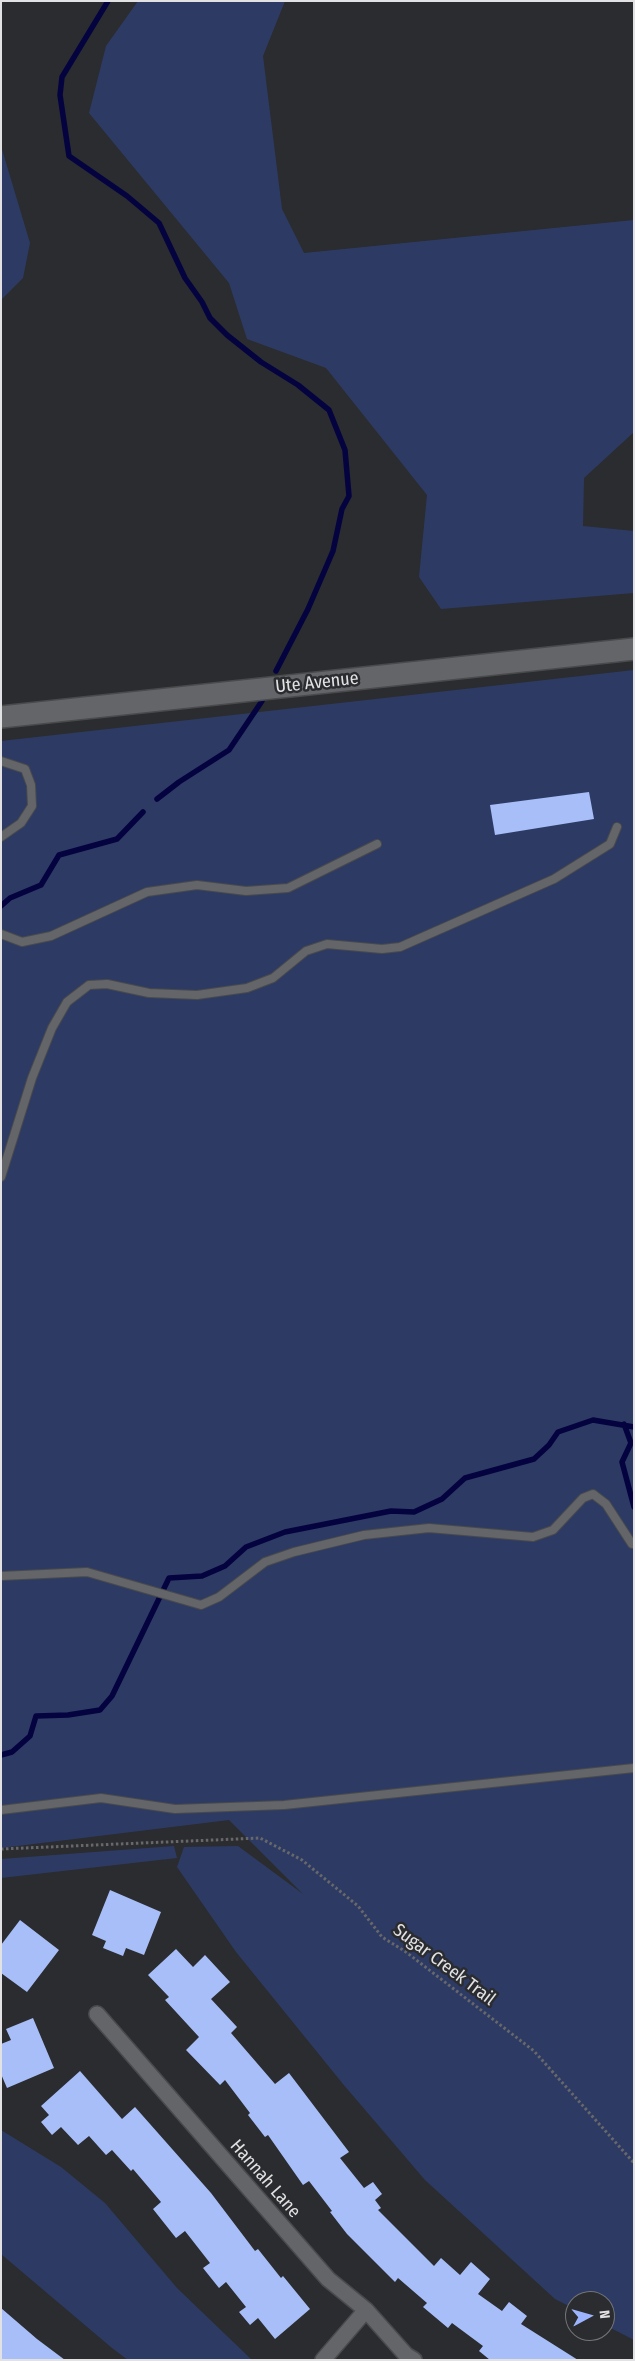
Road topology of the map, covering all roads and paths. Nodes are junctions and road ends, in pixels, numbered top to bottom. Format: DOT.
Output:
graph roads {
  1 [pos="634,649"];
  2 [pos="1,716"];
  3 [pos="1,761"];
  4 [pos="617,827"];
  5 [pos="1,838"];
  6 [pos="377,844"];
  7 [pos="1,934"];
  8 [pos="1,1177"];
  9 [pos="634,1544"];
  10 [pos="1,1576"];
  11 [pos="634,1768"];
  12 [pos="1,1810"];
  13 [pos="1,1849"];
  14 [pos="97,2014"];
  15 [pos="634,2163"];
  16 [pos="366,2310"];
  17 [pos="323,2360"];
  18 [pos="414,2360"];
  1 -- 2 [label="main road, Ute Avenue"];
  3 -- 5 [label="lane"];
  4 -- 8 [label="lane"];
  6 -- 7 [label="lane"];
  9 -- 10 [label="lane"];
  11 -- 12 [label="lane"];
  13 -- 15 [label="path, Sugar Creek Trail"];
  14 -- 16 [label="street, Hannah Lane"];
  16 -- 17 [label="street"];
  16 -- 18 [label="street, Hannah Lane"];
}
